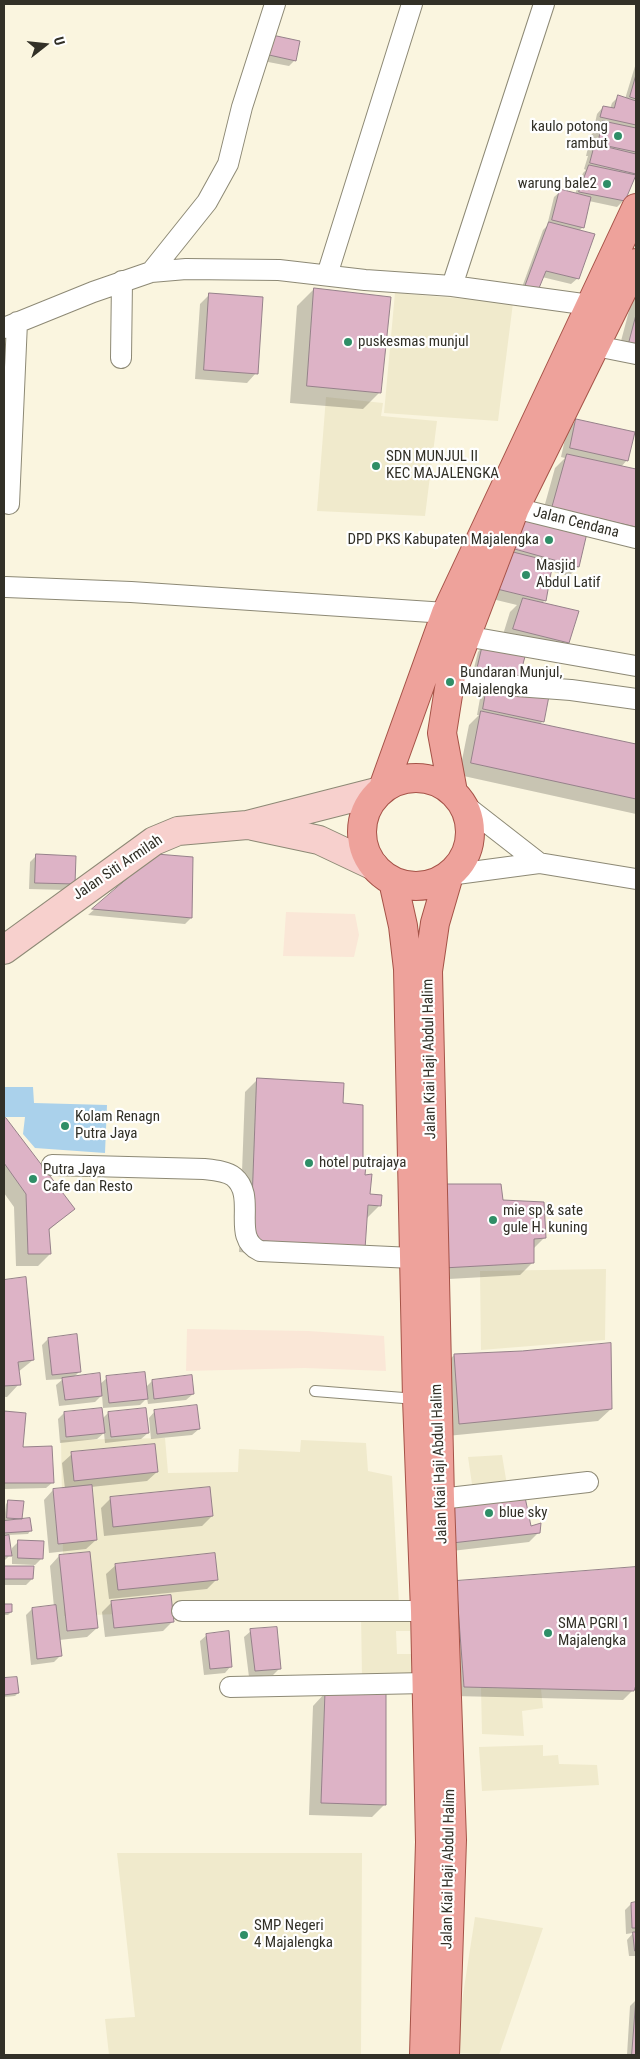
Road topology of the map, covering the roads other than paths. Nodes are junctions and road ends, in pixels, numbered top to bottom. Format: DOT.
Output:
graph roads {
  1 [pos="275,4"];
  2 [pos="412,4"];
  3 [pos="544,4"];
  4 [pos="636,208"];
  5 [pos="636,262"];
  6 [pos="151,272"];
  7 [pos="327,275"];
  8 [pos="122,281"];
  9 [pos="452,286"];
  10 [pos="590,305"];
  11 [pos="10,325"];
  12 [pos="596,346"];
  13 [pos="636,354"];
  14 [pos="121,358"];
  15 [pos="9,504"];
  16 [pos="515,508"];
  17 [pos="636,538"];
  18 [pos="6,587"];
  19 [pos="446,613"];
  20 [pos="465,636"];
  21 [pos="636,666"];
  22 [pos="451,676"];
  23 [pos="636,699"];
  24 [pos="381,789"];
  25 [pos="458,797"];
  26 [pos="247,825"];
  27 [pos="540,863"];
  28 [pos="384,874"];
  29 [pos="449,875"];
  30 [pos="636,879"];
  31 [pos="4,950"];
  32 [pos="52,1165"];
  33 [pos="413,1258"];
  34 [pos="315,1391"];
  35 [pos="417,1399"];
  36 [pos="588,1482"];
  37 [pos="440,1499"];
  38 [pos="182,1611"];
  39 [pos="425,1611"];
  40 [pos="426,1683"];
  41 [pos="230,1687"];
  42 [pos="424,2055"];
  43 [pos="445,2055"];
  1 -- 6 [label="street"];
  2 -- 7 [label="street"];
  3 -- 9 [label="street"];
  4 -- 10 [label="main road"];
  5 -- 12 [label="main road"];
  6 -- 7 [label="street"];
  6 -- 8 [label="street"];
  7 -- 9 [label="street"];
  8 -- 11 [label="street"];
  8 -- 14 [label="street"];
  9 -- 10 [label="street"];
  10 -- 19 [label="main road"];
  11 -- 15 [label="street"];
  12 -- 13 [label="street"];
  12 -- 16 [label="main road"];
  16 -- 17 [label="street, Jalan Cendana"];
  16 -- 20 [label="main road"];
  18 -- 19 [label="street"];
  19 -- 24 [label="main road"];
  20 -- 21 [label="street"];
  20 -- 22 [label="main road"];
  22 -- 23 [label="street"];
  22 -- 25 [label="main road"];
  24 -- 25 [label="main road"];
  24 -- 26 [label="main road"];
  24 -- 28 [label="main road"];
  25 -- 27 [label="street"];
  25 -- 29 [label="main road"];
  26 -- 28 [label="main road"];
  26 -- 31 [label="main road, Jalan Siti Armilah"];
  27 -- 29 [label="street"];
  27 -- 30 [label="street"];
  28 -- 29 [label="main road"];
  28 -- 33 [label="main road, Jalan Kiai Haji Abdul Halim"];
  29 -- 37 [label="main road, Jalan Kiai Haji Abdul Halim"];
  32 -- 33 [label="street"];
  33 -- 35 [label="main road, Jalan Kiai Haji Abdul Halim"];
  34 -- 35 [label="lane"];
  35 -- 39 [label="main road, Jalan Kiai Haji Abdul Halim"];
  36 -- 37 [label="street"];
  37 -- 43 [label="main road, Jalan Kiai Haji Abdul Halim"];
  38 -- 39 [label="street"];
  39 -- 40 [label="main road, Jalan Kiai Haji Abdul Halim"];
  40 -- 41 [label="street"];
  40 -- 42 [label="main road, Jalan Kiai Haji Abdul Halim"];
}
